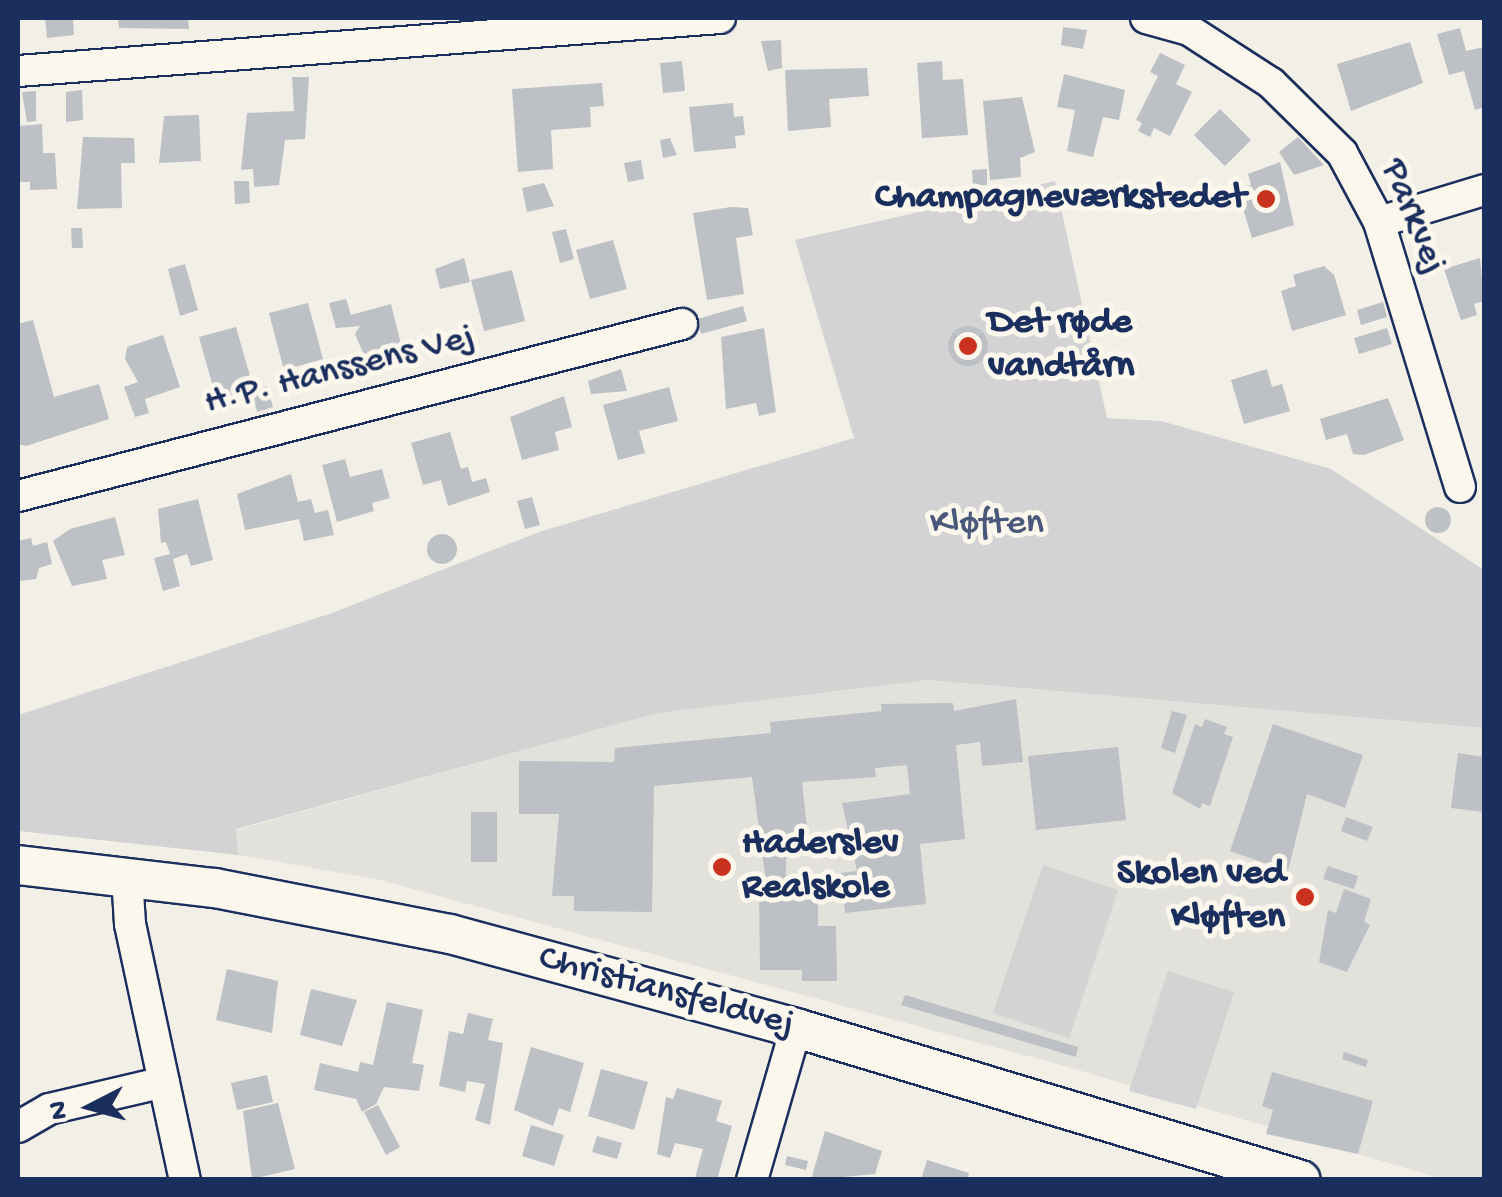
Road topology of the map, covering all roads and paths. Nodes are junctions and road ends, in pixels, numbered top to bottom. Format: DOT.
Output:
graph roads {
  1 [pos="720,18"];
  2 [pos="1146,18"];
  3 [pos="18,71"];
  4 [pos="1484,190"];
  5 [pos="1379,222"];
  6 [pos="682,324"];
  7 [pos="1460,487"];
  8 [pos="18,496"];
  9 [pos="18,865"];
  10 [pos="127,875"];
  11 [pos="796,1028"];
  12 [pos="164,1082"];
  13 [pos="18,1127"];
  14 [pos="185,1180"];
  15 [pos="752,1180"];
  16 [pos="1301,1180"];
  1 -- 3 [label="street"];
  2 -- 5 [label="street, Parkvej"];
  4 -- 5 [label="street"];
  5 -- 7 [label="street, Parkvej"];
  6 -- 8 [label="street, H.P. Hanssens Vej"];
  9 -- 10 [label="street, Christiansfeldvej"];
  10 -- 11 [label="street, Christiansfeldvej"];
  10 -- 12 [label="street"];
  11 -- 15 [label="street"];
  11 -- 16 [label="street, Christiansfeldvej"];
  12 -- 13 [label="street"];
  12 -- 14 [label="street"];
}
